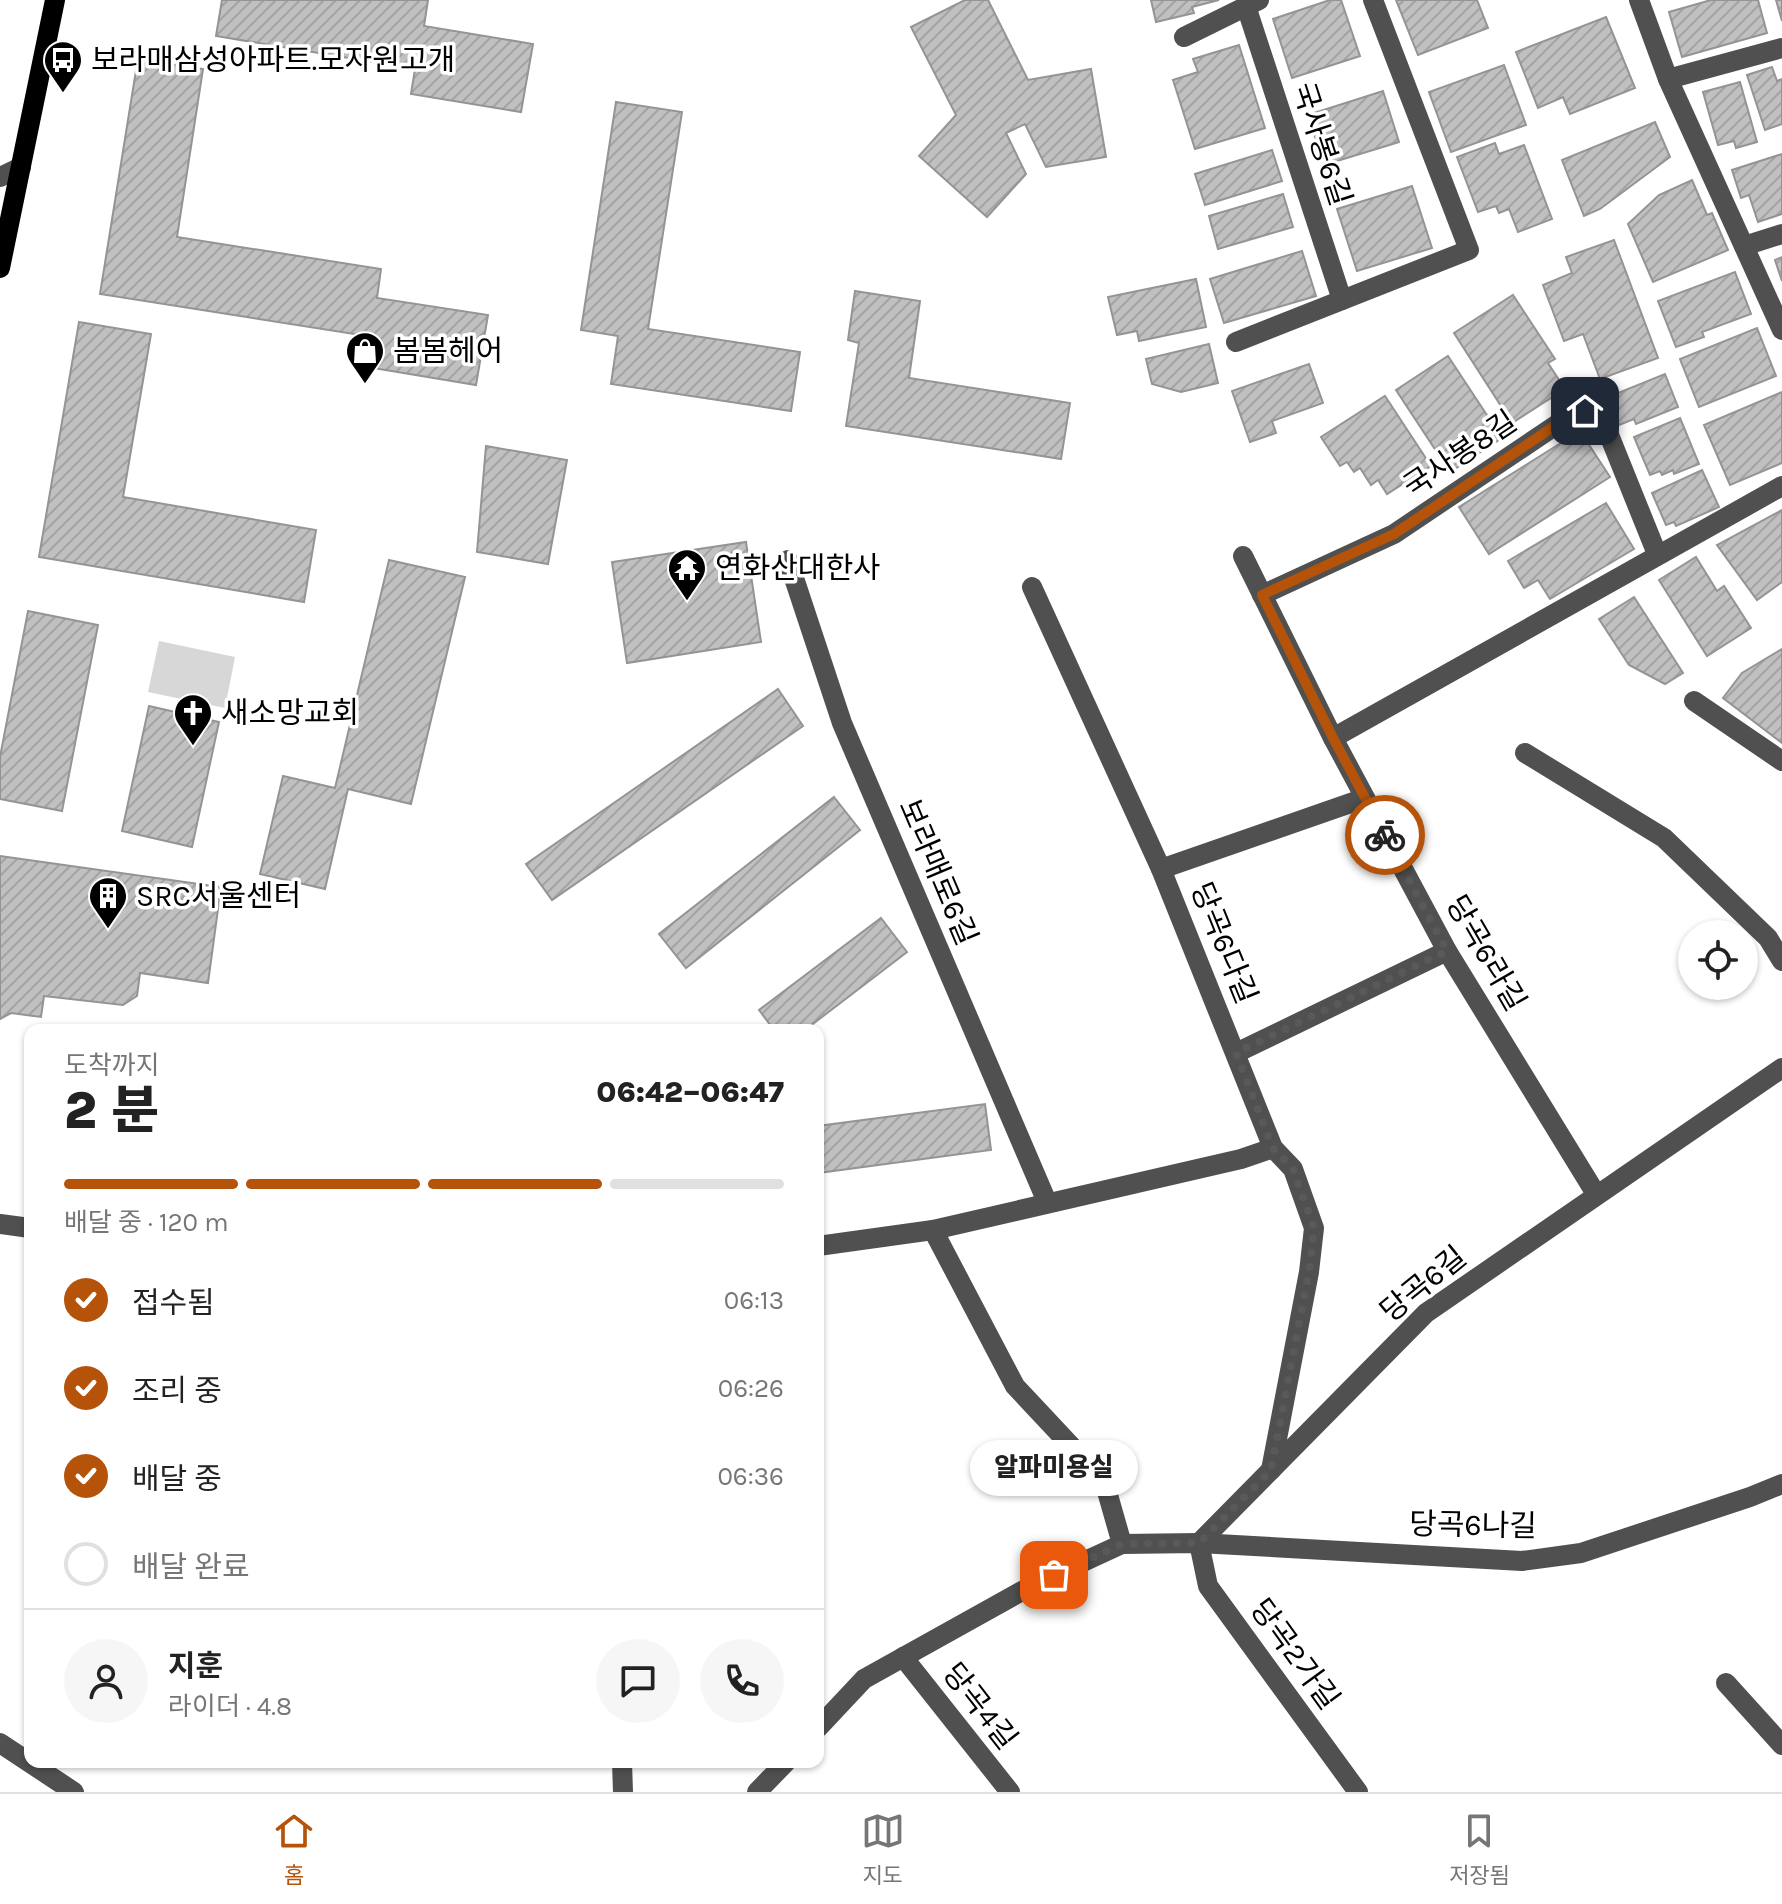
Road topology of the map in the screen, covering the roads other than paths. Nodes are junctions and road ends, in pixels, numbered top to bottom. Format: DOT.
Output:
graph roads {
  1 [pos="55,0"];
  2 [pos="1373,0"];
  3 [pos="1639,0"];
  4 [pos="1252,3"];
  5 [pos="1184,37"];
  6 [pos="1782,48"];
  7 [pos="1668,79"];
  8 [pos="21,167"];
  9 [pos="0,177"];
  10 [pos="1782,234"];
  11 [pos="1744,246"];
  12 [pos="0,268"];
  13 [pos="1342,300"];
  14 [pos="1782,330"];
  15 [pos="1236,342"];
  16 [pos="1782,486"];
  17 [pos="1657,554"];
  18 [pos="1243,556"];
  19 [pos="788,560"];
  20 [pos="1032,587"];
  21 [pos="1262,595"];
  22 [pos="1694,701"];
  23 [pos="1333,738"];
  24 [pos="1525,753"];
  25 [pos="1782,761"];
  26 [pos="1365,798"];
  27 [pos="1161,869"];
  28 [pos="1447,951"];
  29 [pos="1782,961"];
  30 [pos="1236,1053"];
  31 [pos="1782,1068"];
  32 [pos="1273,1148"];
  33 [pos="1596,1194"];
  34 [pos="1047,1202"];
  35 [pos="0,1224"];
  36 [pos="24,1227"];
  37 [pos="933,1230"];
  38 [pos="824,1245"];
  39 [pos="1271,1470"];
  40 [pos="1782,1484"];
  41 [pos="1199,1543"];
  42 [pos="1122,1544"];
  43 [pos="903,1657"];
  44 [pos="1726,1683"];
  45 [pos="824,1722"];
  46 [pos="0,1743"];
  47 [pos="1782,1745"];
  48 [pos="24,1759"];
  49 [pos="38,1768"];
  50 [pos="622,1768"];
  51 [pos="780,1768"];
  52 [pos="74,1792"];
  53 [pos="623,1792"];
  54 [pos="757,1792"];
  55 [pos="1010,1792"];
  56 [pos="1358,1792"];
  1 -- 8 [label="main road"];
  2 -- 13 [label="street"];
  3 -- 7 [label="street"];
  4 -- 5 [label="street, 국사봉6길"];
  4 -- 13 [label="street, 국사봉6길"];
  6 -- 7 [label="street"];
  7 -- 11 [label="street"];
  8 -- 9 [label="street"];
  8 -- 12 [label="main road"];
  10 -- 11 [label="street"];
  11 -- 14 [label="street"];
  13 -- 15 [label="street"];
  16 -- 17 [label="street"];
  17 -- 21 [label="street, 국사봉8길"];
  17 -- 23 [label="street"];
  18 -- 21 [label="street, 당곡6라길"];
  19 -- 34 [label="street, 보라매로6길"];
  20 -- 27 [label="street, 당곡6다길"];
  21 -- 23 [label="street, 당곡6라길"];
  22 -- 25 [label="street"];
  23 -- 26 [label="street, 당곡6라길"];
  24 -- 29 [label="street"];
  26 -- 27 [label="street"];
  26 -- 28 [label="street, 당곡6라길"];
  27 -- 30 [label="street, 당곡6다길"];
  28 -- 30 [label="street"];
  28 -- 33 [label="street, 당곡6라길"];
  30 -- 32 [label="street, 당곡6다길"];
  31 -- 33 [label="street, 당곡6길"];
  32 -- 34 [label="street"];
  32 -- 39 [label="street, 당곡6다길"];
  33 -- 39 [label="street, 당곡6길"];
  34 -- 37 [label="street"];
  35 -- 36 [label="street"];
  37 -- 38 [label="street"];
  37 -- 42 [label="street"];
  39 -- 41 [label="street, 당곡6길"];
  40 -- 41 [label="street, 당곡6나길"];
  41 -- 42 [label="street"];
  41 -- 56 [label="street, 당곡2가길"];
  42 -- 43 [label="street"];
  43 -- 45 [label="street"];
  43 -- 55 [label="street, 당곡4길"];
  44 -- 47 [label="street"];
  46 -- 48 [label="street"];
  49 -- 52 [label="street"];
  50 -- 53 [label="street"];
  51 -- 54 [label="street"];
}
